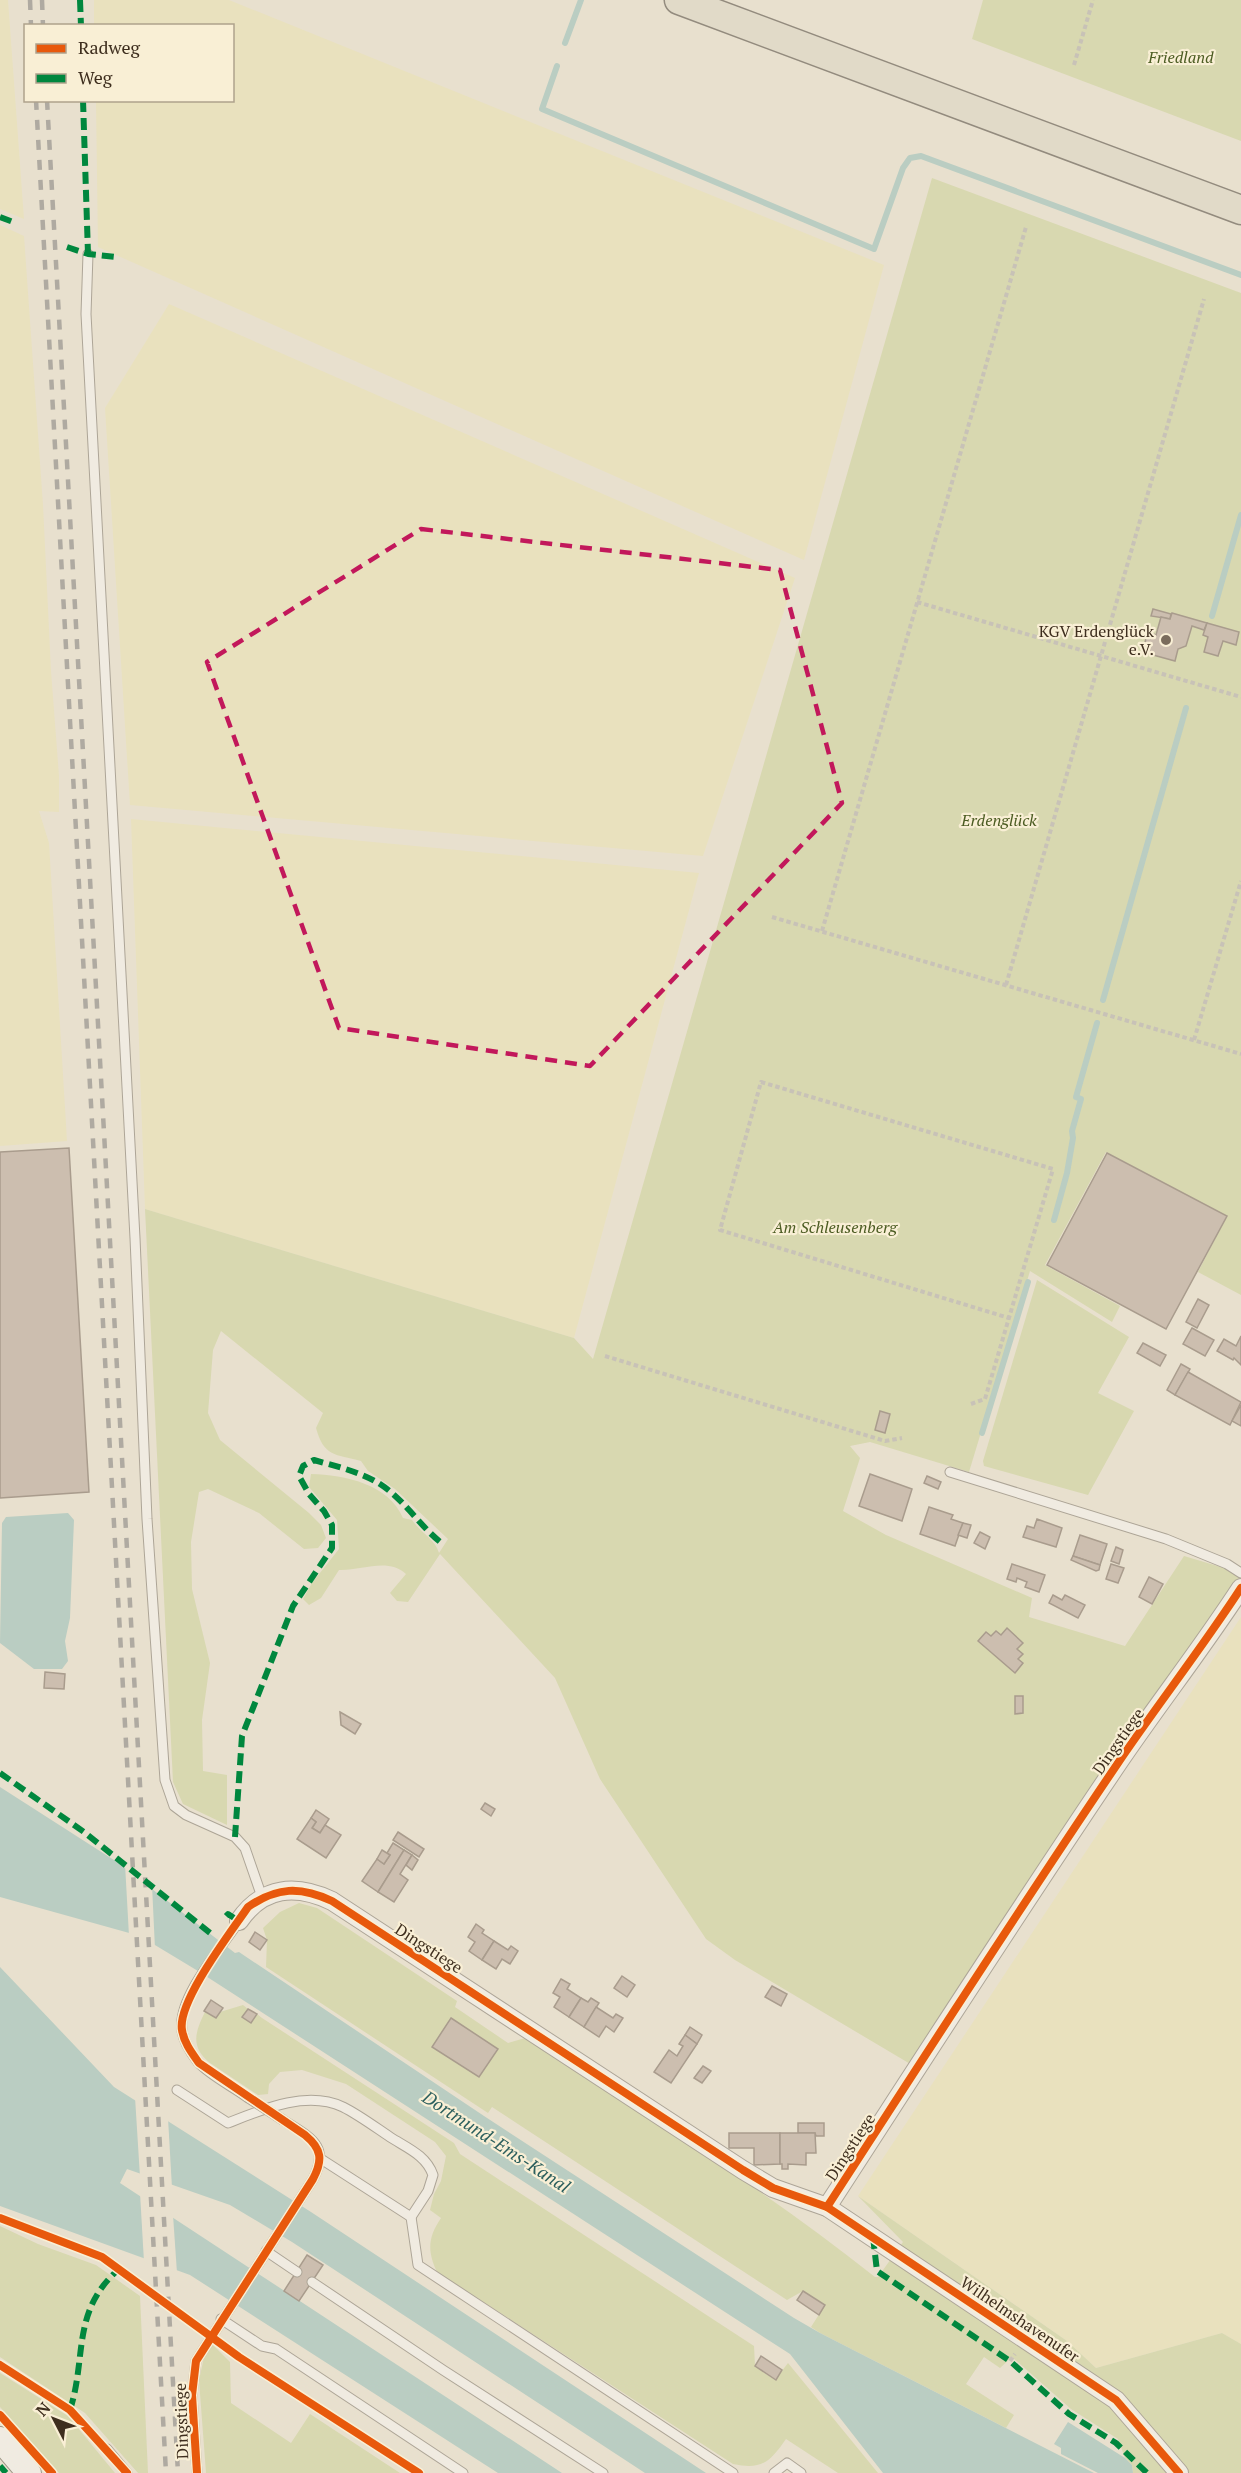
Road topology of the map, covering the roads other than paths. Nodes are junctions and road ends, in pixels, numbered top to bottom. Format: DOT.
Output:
graph roads {
  1 [pos="679,0"];
  2 [pos="1241,210"];
  3 [pos="87,254"];
  4 [pos="950,1472"];
  5 [pos="1241,1573"];
  6 [pos="1241,1588"];
  7 [pos="262,1897"];
  8 [pos="239,1921"];
  9 [pos="177,2090"];
  10 [pos="321,2159"];
  11 [pos="827,2207"];
  12 [pos="411,2217"];
  13 [pos="266,2251"];
  14 [pos="297,2272"];
  15 [pos="312,2282"];
  16 [pos="219,2323"];
  17 [pos="0,2439"];
  18 [pos="107,2449"];
  19 [pos="30,2473"];
  20 [pos="127,2473"];
  21 [pos="197,2473"];
  22 [pos="464,2473"];
  23 [pos="603,2473"];
  24 [pos="733,2473"];
  25 [pos="774,2473"];
  26 [pos="801,2473"];
  27 [pos="1179,2473"];
  1 -- 2 [label="highway"];
  3 -- 7 [label="lane"];
  4 -- 5 [label="lane"];
  6 -- 11 [label="street, Dingstiege"];
  7 -- 8 [label="street"];
  7 -- 11 [label="street, Dingstiege"];
  8 -- 10 [label="lane, bridge"];
  9 -- 12 [label="lane"];
  10 -- 12 [label="lane"];
  10 -- 13 [label="lane, Dingstiege"];
  11 -- 27 [label="street, Wilhelmshavenufer"];
  12 -- 24 [label="lane"];
  13 -- 14 [label="lane"];
  13 -- 16 [label="lane, Dingstiege"];
  15 -- 23 [label="lane"];
  16 -- 21 [label="lane, Dingstiege"];
  16 -- 22 [label="lane"];
  17 -- 19 [label="main road"];
  18 -- 20 [label="lane"];
  25 -- 26 [label="lane"];
}
